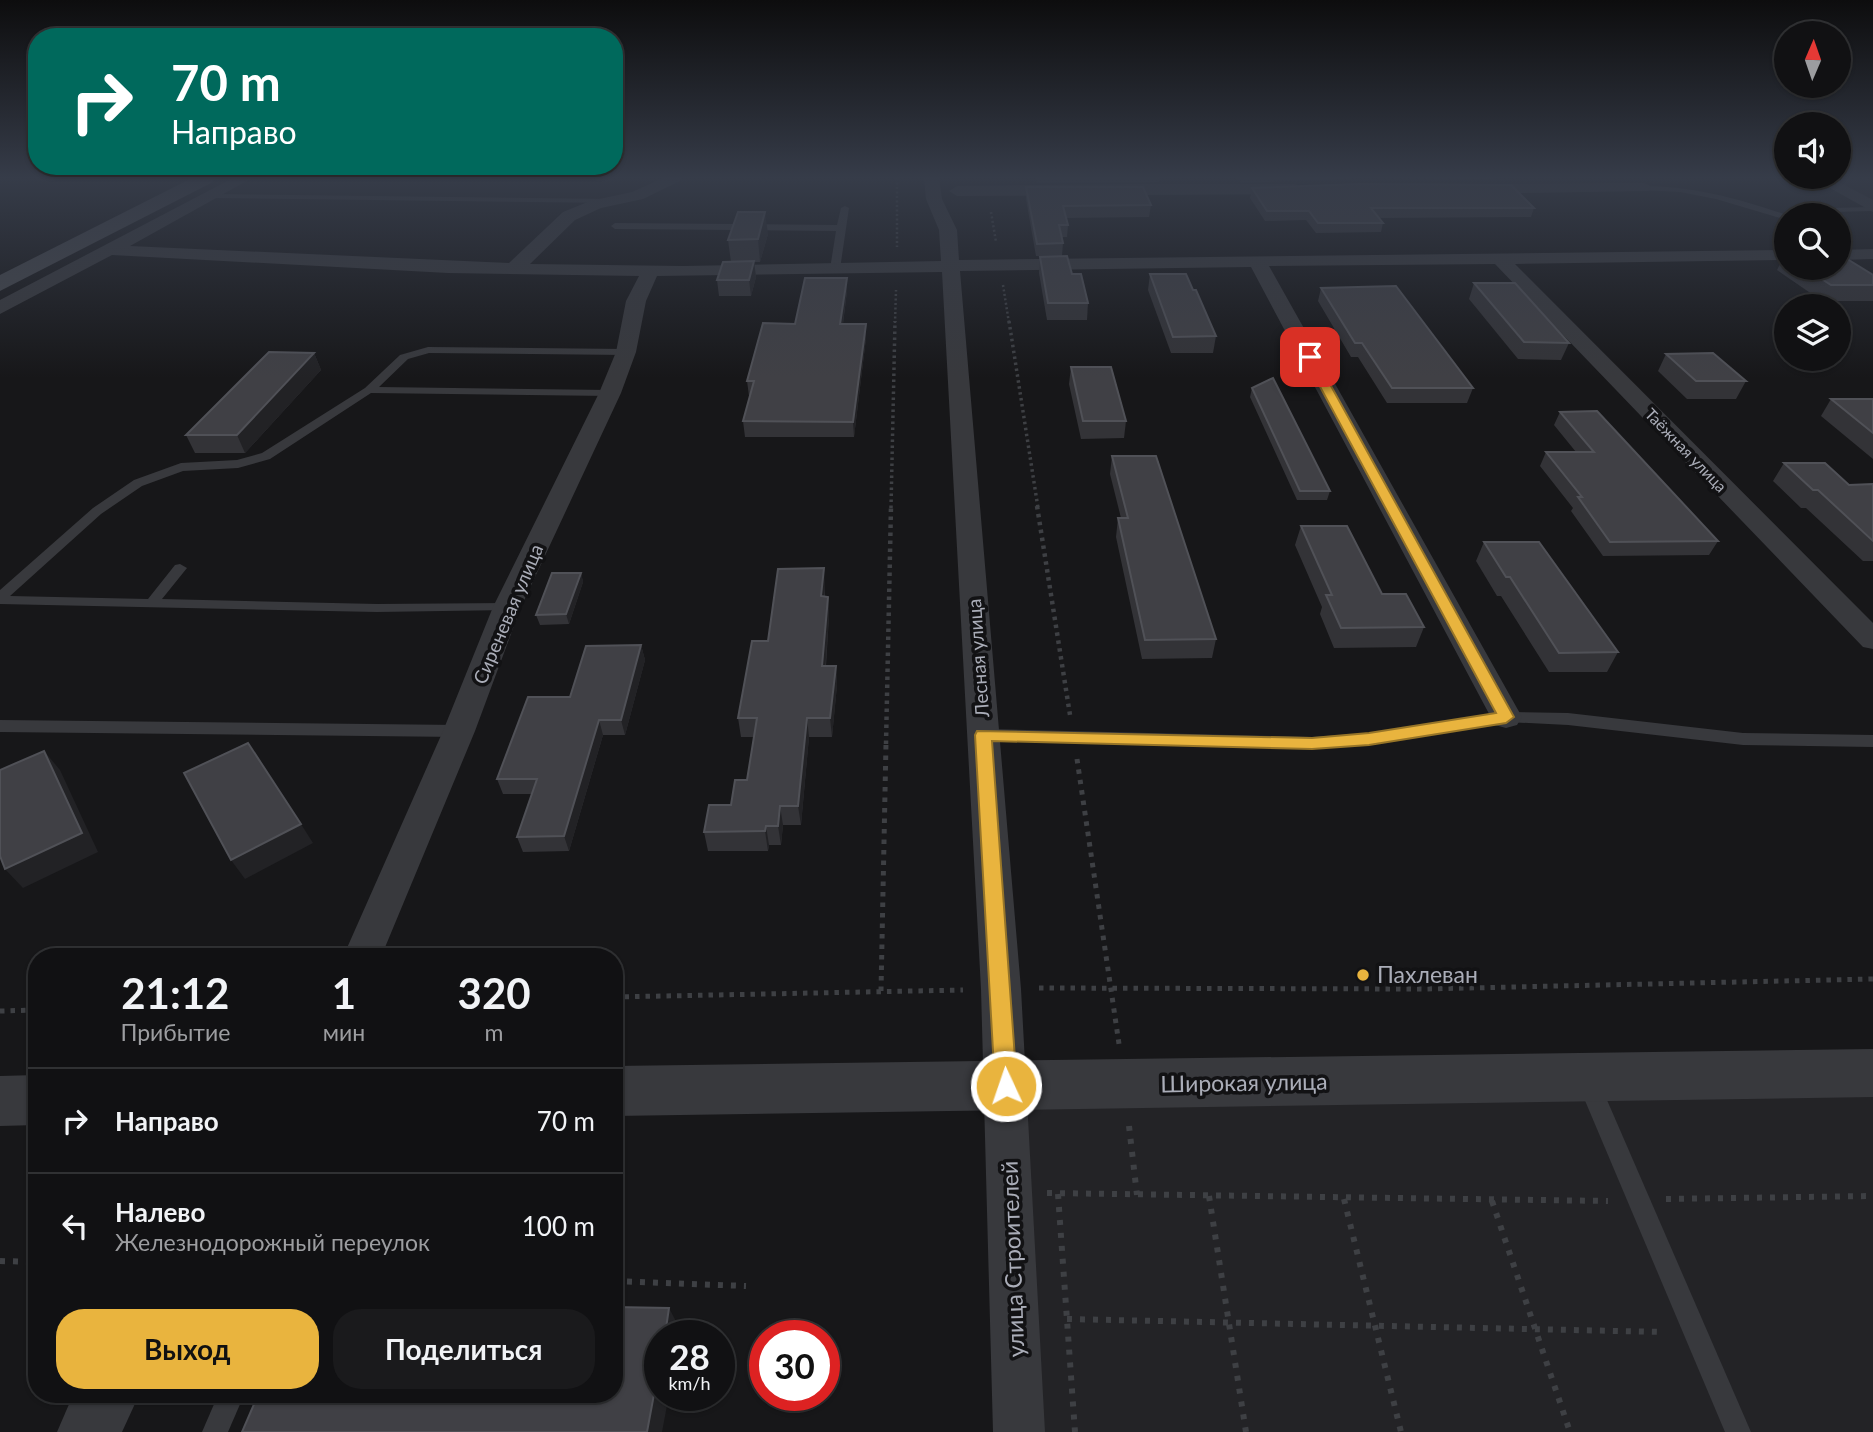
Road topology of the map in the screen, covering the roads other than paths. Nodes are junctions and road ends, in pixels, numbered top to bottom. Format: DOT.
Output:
graph roads {
  1 [pos="57,245"];
  2 [pos="84,245"];
  3 [pos="120,245"];
  4 [pos="539,245"];
  5 [pos="839,245"];
  6 [pos="949,245"];
  7 [pos="112,250"];
  8 [pos="1873,254"];
  9 [pos="1851,255"];
  10 [pos="1774,256"];
  11 [pos="1500,259"];
  12 [pos="1258,261"];
  13 [pos="950,267"];
  14 [pos="514,269"];
  15 [pos="835,269"];
  16 [pos="650,271"];
  17 [pos="0,274"];
  18 [pos="0,284"];
  19 [pos="0,309"];
  20 [pos="626,352"];
  21 [pos="369,390"];
  22 [pos="610,393"];
  23 [pos="180,568"];
  24 [pos="0,599"];
  25 [pos="151,604"];
  26 [pos="507,607"];
  27 [pos="1873,640"];
  28 [pos="1506,717"];
  29 [pos="0,726"];
  30 [pos="459,731"];
  31 [pos="983,735"];
  32 [pos="1873,741"];
  33 [pos="366,948"];
  34 [pos="1873,1073"];
  35 [pos="1587,1079"];
  36 [pos="1006,1086"];
  37 [pos="623,1091"];
  38 [pos="28,1100"];
  39 [pos="0,1101"];
  40 [pos="103,1403"];
  41 [pos="228,1403"];
  42 [pos="89,1432"];
  43 [pos="215,1432"];
  44 [pos="1019,1432"];
  45 [pos="1738,1432"];
  1 -- 17 [label="main road"];
  2 -- 18 [label="main road"];
  3 -- 7 [label="street"];
  4 -- 14 [label="street"];
  5 -- 15 [label="lane"];
  6 -- 13 [label="street, Лесная улица"];
  7 -- 14 [label="street"];
  7 -- 19 [label="street"];
  8 -- 9 [label="street"];
  10 -- 11 [label="street"];
  11 -- 12 [label="street"];
  11 -- 27 [label="street, Таёжная улица"];
  12 -- 13 [label="street"];
  12 -- 28 [label="street"];
  13 -- 15 [label="street"];
  13 -- 31 [label="street, Лесная улица"];
  14 -- 16 [label="street"];
  15 -- 16 [label="street"];
  16 -- 20 [label="street, Сиреневая улица"];
  20 -- 21 [label="lane"];
  20 -- 22 [label="street, Сиреневая улица"];
  21 -- 22 [label="lane"];
  21 -- 24 [label="lane"];
  22 -- 26 [label="street, Сиреневая улица"];
  23 -- 25 [label="lane"];
  24 -- 25 [label="lane"];
  25 -- 26 [label="lane"];
  26 -- 30 [label="street, Сиреневая улица"];
  28 -- 31 [label="lane"];
  28 -- 32 [label="lane"];
  29 -- 30 [label="lane"];
  30 -- 33 [label="street, Сиреневая улица"];
  31 -- 36 [label="street, Лесная улица"];
  34 -- 35 [label="street, Широкая улица"];
  35 -- 36 [label="street, Широкая улица"];
  35 -- 45 [label="lane"];
  36 -- 37 [label="street, Широкая улица"];
  36 -- 44 [label="street, улица Строителей"];
  38 -- 39 [label="street"];
  40 -- 42 [label="street"];
  41 -- 43 [label="lane"];
}
